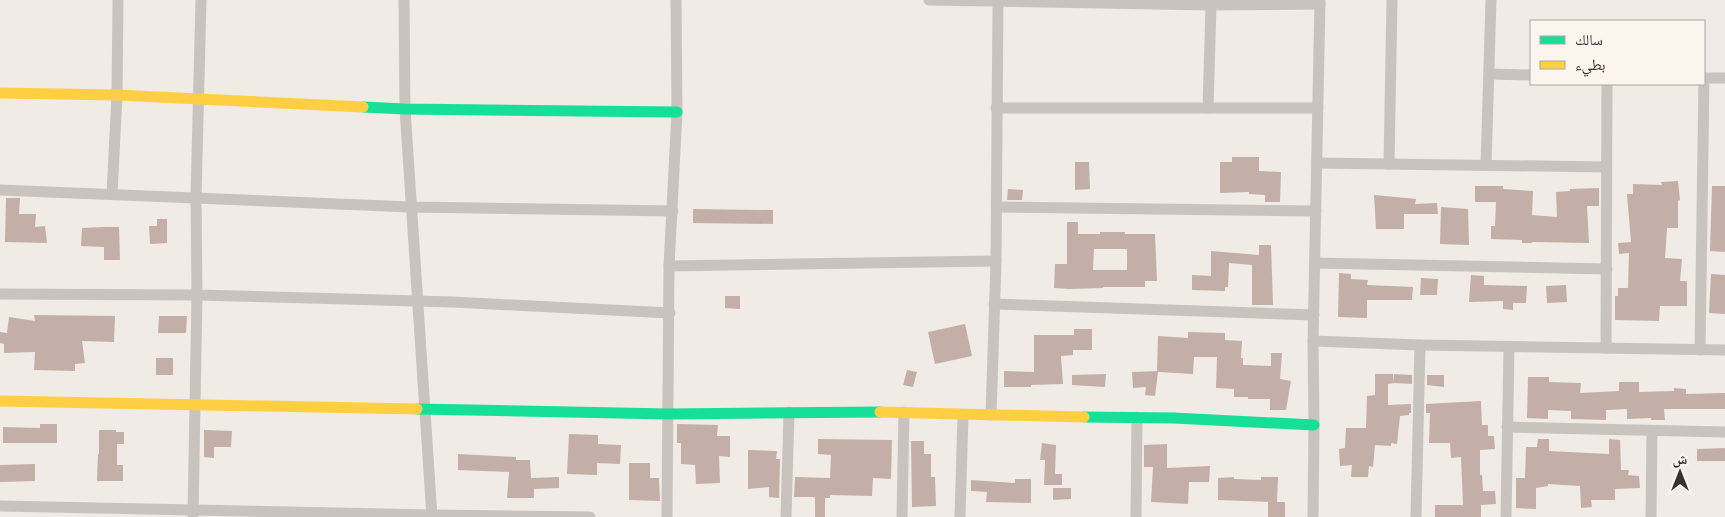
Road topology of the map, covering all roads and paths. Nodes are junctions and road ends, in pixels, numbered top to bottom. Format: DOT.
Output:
graph roads {
  1 [pos="118,0"];
  2 [pos="202,0"];
  3 [pos="404,0"];
  4 [pos="676,0"];
  5 [pos="929,0"];
  6 [pos="1392,0"];
  7 [pos="1492,0"];
  8 [pos="998,2"];
  9 [pos="1138,2"];
  10 [pos="1320,2"];
  11 [pos="1211,5"];
  12 [pos="1490,74"];
  13 [pos="1530,75"];
  14 [pos="1705,78"];
  15 [pos="1725,78"];
  16 [pos="1607,85"];
  17 [pos="1704,85"];
  18 [pos="0,93"];
  19 [pos="117,95"];
  20 [pos="200,99"];
  21 [pos="996,108"];
  22 [pos="1208,108"];
  23 [pos="1318,108"];
  24 [pos="405,109"];
  25 [pos="677,112"];
  26 [pos="1317,163"];
  27 [pos="1389,164"];
  28 [pos="1486,165"];
  29 [pos="1606,167"];
  30 [pos="0,190"];
  31 [pos="112,194"];
  32 [pos="196,197"];
  33 [pos="410,207"];
  34 [pos="996,207"];
  35 [pos="673,211"];
  36 [pos="1316,211"];
  37 [pos="996,261"];
  38 [pos="1315,263"];
  39 [pos="669,266"];
  40 [pos="1606,269"];
  41 [pos="0,294"];
  42 [pos="197,296"];
  43 [pos="418,302"];
  44 [pos="994,304"];
  45 [pos="670,312"];
  46 [pos="1314,314"];
  47 [pos="1313,341"];
  48 [pos="1420,345"];
  49 [pos="1509,347"];
  50 [pos="1606,348"];
  51 [pos="1700,350"];
  52 [pos="1725,350"];
  53 [pos="0,401"];
  54 [pos="195,404"];
  55 [pos="425,410"];
  56 [pos="790,412"];
  57 [pos="904,412"];
  58 [pos="669,414"];
  59 [pos="963,414"];
  60 [pos="991,414"];
  61 [pos="1138,418"];
  62 [pos="1314,425"];
  63 [pos="1507,427"];
  64 [pos="1652,431"];
  65 [pos="1725,432"];
  66 [pos="0,506"];
  67 [pos="13,511"];
  68 [pos="193,513"];
  69 [pos="432,516"];
  70 [pos="549,516"];
  71 [pos="590,517"];
  72 [pos="667,517"];
  73 [pos="786,517"];
  74 [pos="902,517"];
  75 [pos="960,517"];
  76 [pos="1136,517"];
  77 [pos="1313,517"];
  78 [pos="1416,517"];
  79 [pos="1506,517"];
  80 [pos="1651,517"];
  1 -- 19 [label="street"];
  2 -- 20 [label="street"];
  3 -- 24 [label="street"];
  4 -- 25 [label="street"];
  5 -- 8 [label="street"];
  6 -- 27 [label="street"];
  7 -- 12 [label="street"];
  8 -- 9 [label="street"];
  8 -- 21 [label="street"];
  9 -- 11 [label="street"];
  10 -- 11 [label="street"];
  10 -- 23 [label="street"];
  11 -- 22 [label="street"];
  12 -- 13 [label="street"];
  12 -- 28 [label="street"];
  14 -- 15 [label="street"];
  16 -- 29 [label="street"];
  17 -- 51 [label="street"];
  18 -- 19 [label="street"];
  19 -- 20 [label="street"];
  19 -- 31 [label="street"];
  20 -- 24 [label="street"];
  20 -- 32 [label="street"];
  21 -- 22 [label="street"];
  21 -- 34 [label="street"];
  22 -- 23 [label="street"];
  23 -- 26 [label="street"];
  24 -- 25 [label="street"];
  24 -- 33 [label="street"];
  25 -- 35 [label="street"];
  26 -- 27 [label="street"];
  26 -- 36 [label="street"];
  27 -- 28 [label="street"];
  28 -- 29 [label="street"];
  29 -- 40 [label="street"];
  30 -- 31 [label="street"];
  31 -- 32 [label="street"];
  32 -- 33 [label="street"];
  32 -- 42 [label="street"];
  33 -- 35 [label="street"];
  33 -- 43 [label="street"];
  34 -- 36 [label="street"];
  34 -- 37 [label="street"];
  35 -- 39 [label="street"];
  36 -- 38 [label="street"];
  37 -- 39 [label="street"];
  37 -- 44 [label="street"];
  38 -- 40 [label="street"];
  38 -- 46 [label="street"];
  39 -- 45 [label="street"];
  40 -- 50 [label="street"];
  41 -- 42 [label="street"];
  42 -- 43 [label="street"];
  42 -- 54 [label="street"];
  43 -- 45 [label="street"];
  43 -- 55 [label="street"];
  44 -- 46 [label="street"];
  44 -- 60 [label="street"];
  45 -- 58 [label="street"];
  46 -- 47 [label="street"];
  47 -- 48 [label="street"];
  47 -- 62 [label="street"];
  48 -- 49 [label="street"];
  48 -- 78 [label="street"];
  49 -- 50 [label="street"];
  49 -- 63 [label="street"];
  50 -- 51 [label="street"];
  51 -- 52 [label="street"];
  53 -- 54 [label="street"];
  54 -- 55 [label="street"];
  54 -- 68 [label="street"];
  55 -- 58 [label="street"];
  55 -- 69 [label="street"];
  56 -- 57 [label="street"];
  56 -- 58 [label="street"];
  56 -- 73 [label="street"];
  57 -- 59 [label="street"];
  57 -- 74 [label="street"];
  58 -- 72 [label="street"];
  59 -- 60 [label="street"];
  59 -- 75 [label="street"];
  60 -- 61 [label="street"];
  61 -- 62 [label="street"];
  61 -- 76 [label="street"];
  62 -- 77 [label="street"];
  63 -- 64 [label="street"];
  63 -- 79 [label="street"];
  64 -- 65 [label="street"];
  64 -- 80 [label="street"];
  66 -- 67 [label="street"];
  67 -- 68 [label="street"];
  68 -- 69 [label="street"];
  69 -- 70 [label="street"];
  70 -- 71 [label="street"];
}
